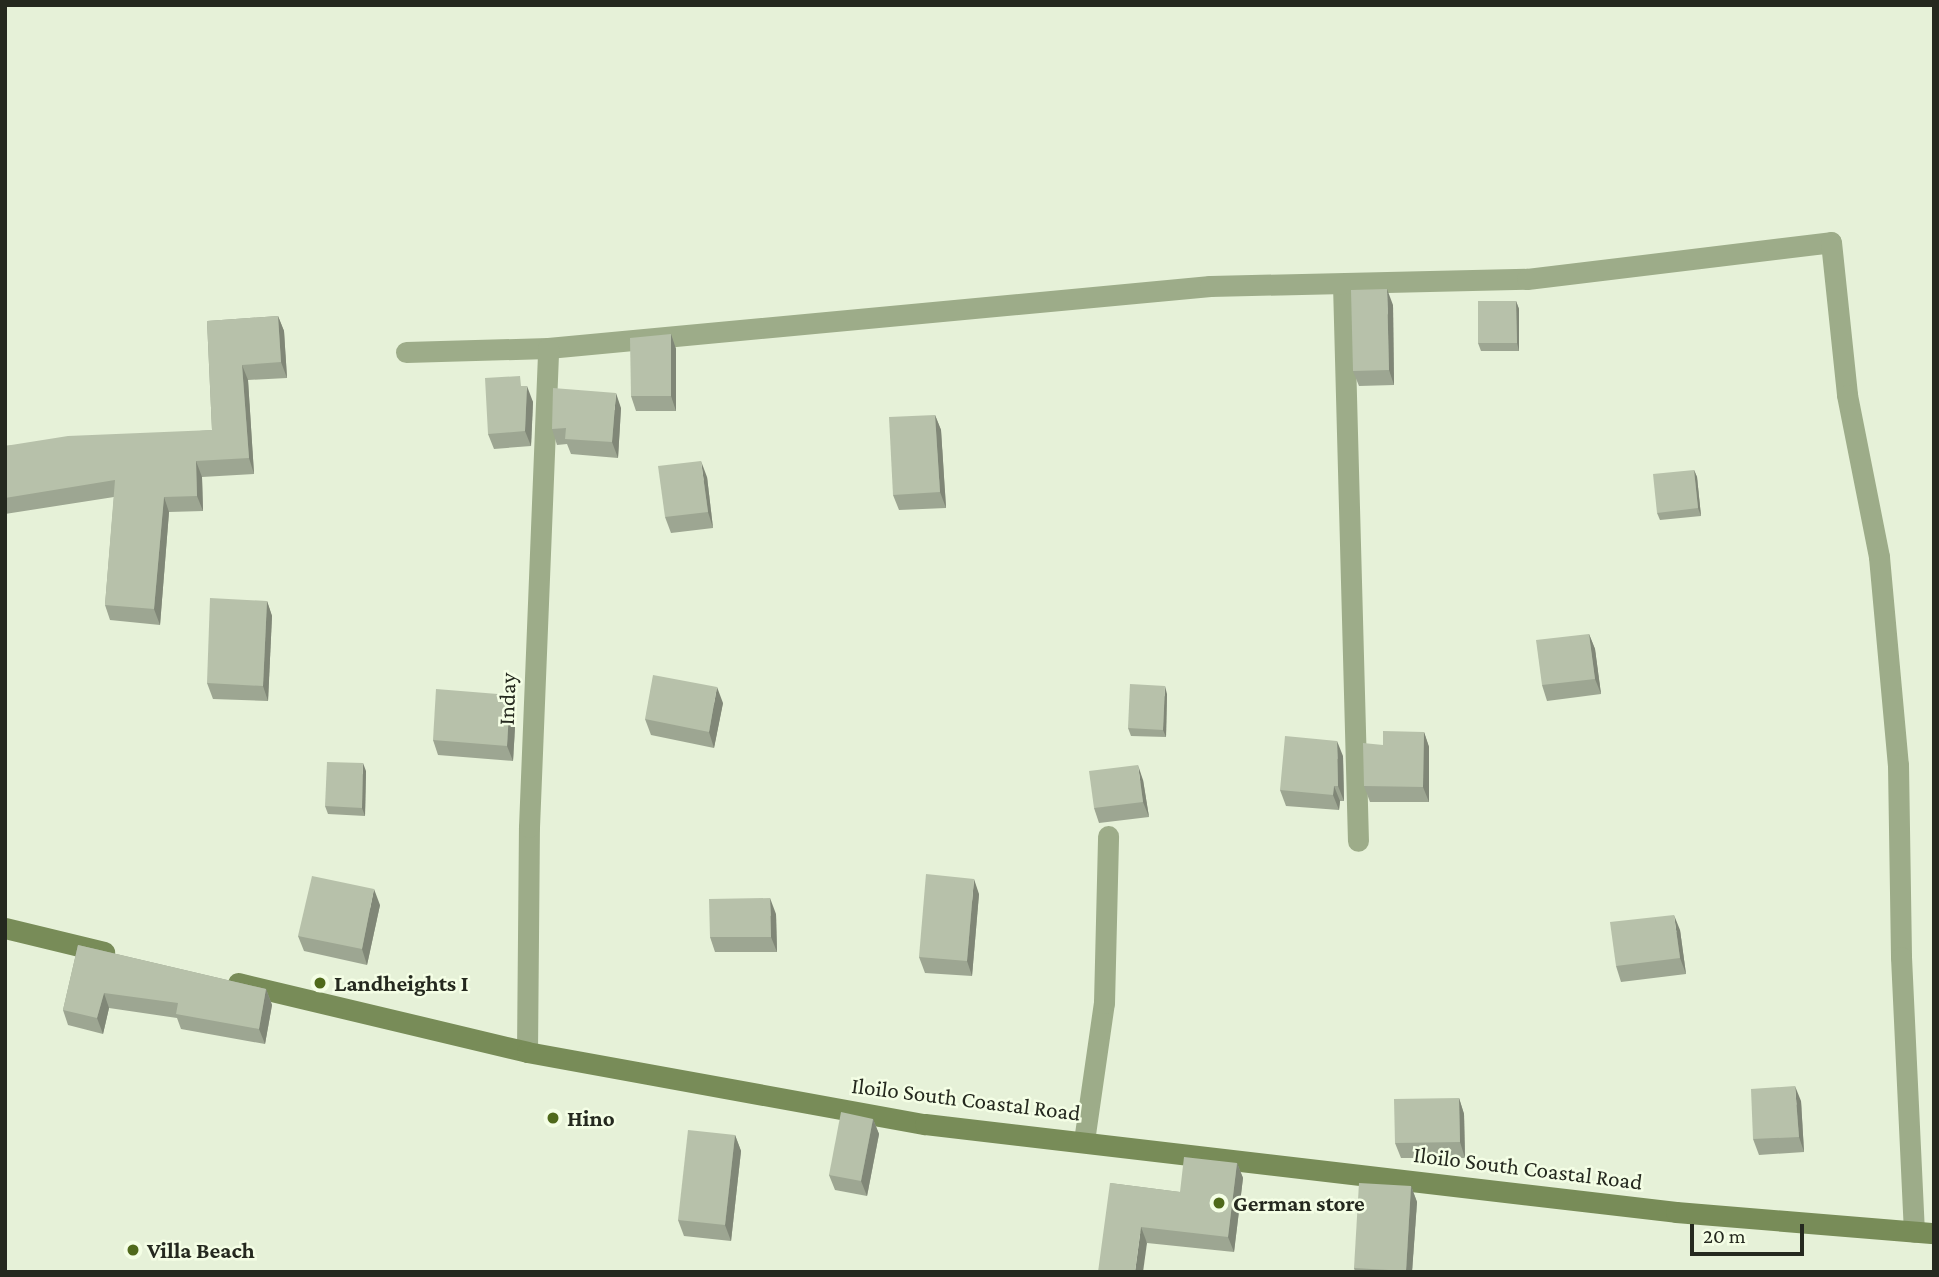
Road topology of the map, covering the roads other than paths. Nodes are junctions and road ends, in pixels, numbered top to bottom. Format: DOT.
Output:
graph roads {
  1 [pos="1343,284"];
  2 [pos="548,348"];
  3 [pos="405,352"];
  4 [pos="1108,836"];
  5 [pos="1358,841"];
  6 [pos="5,928"];
  7 [pos="126,957"];
  8 [pos="219,979"];
  9 [pos="527,1052"];
  10 [pos="1084,1140"];
  11 [pos="1924,1233"];
  1 -- 2 [label="street"];
  1 -- 5 [label="street"];
  1 -- 11 [label="street"];
  2 -- 3 [label="street"];
  2 -- 9 [label="street, Inday"];
  4 -- 10 [label="street"];
  6 -- 7 [label="street"];
  8 -- 9 [label="street, Iloilo South Coastal Road"];
  9 -- 10 [label="street, Iloilo South Coastal Road"];
  10 -- 11 [label="street, Iloilo South Coastal Road"];
}
